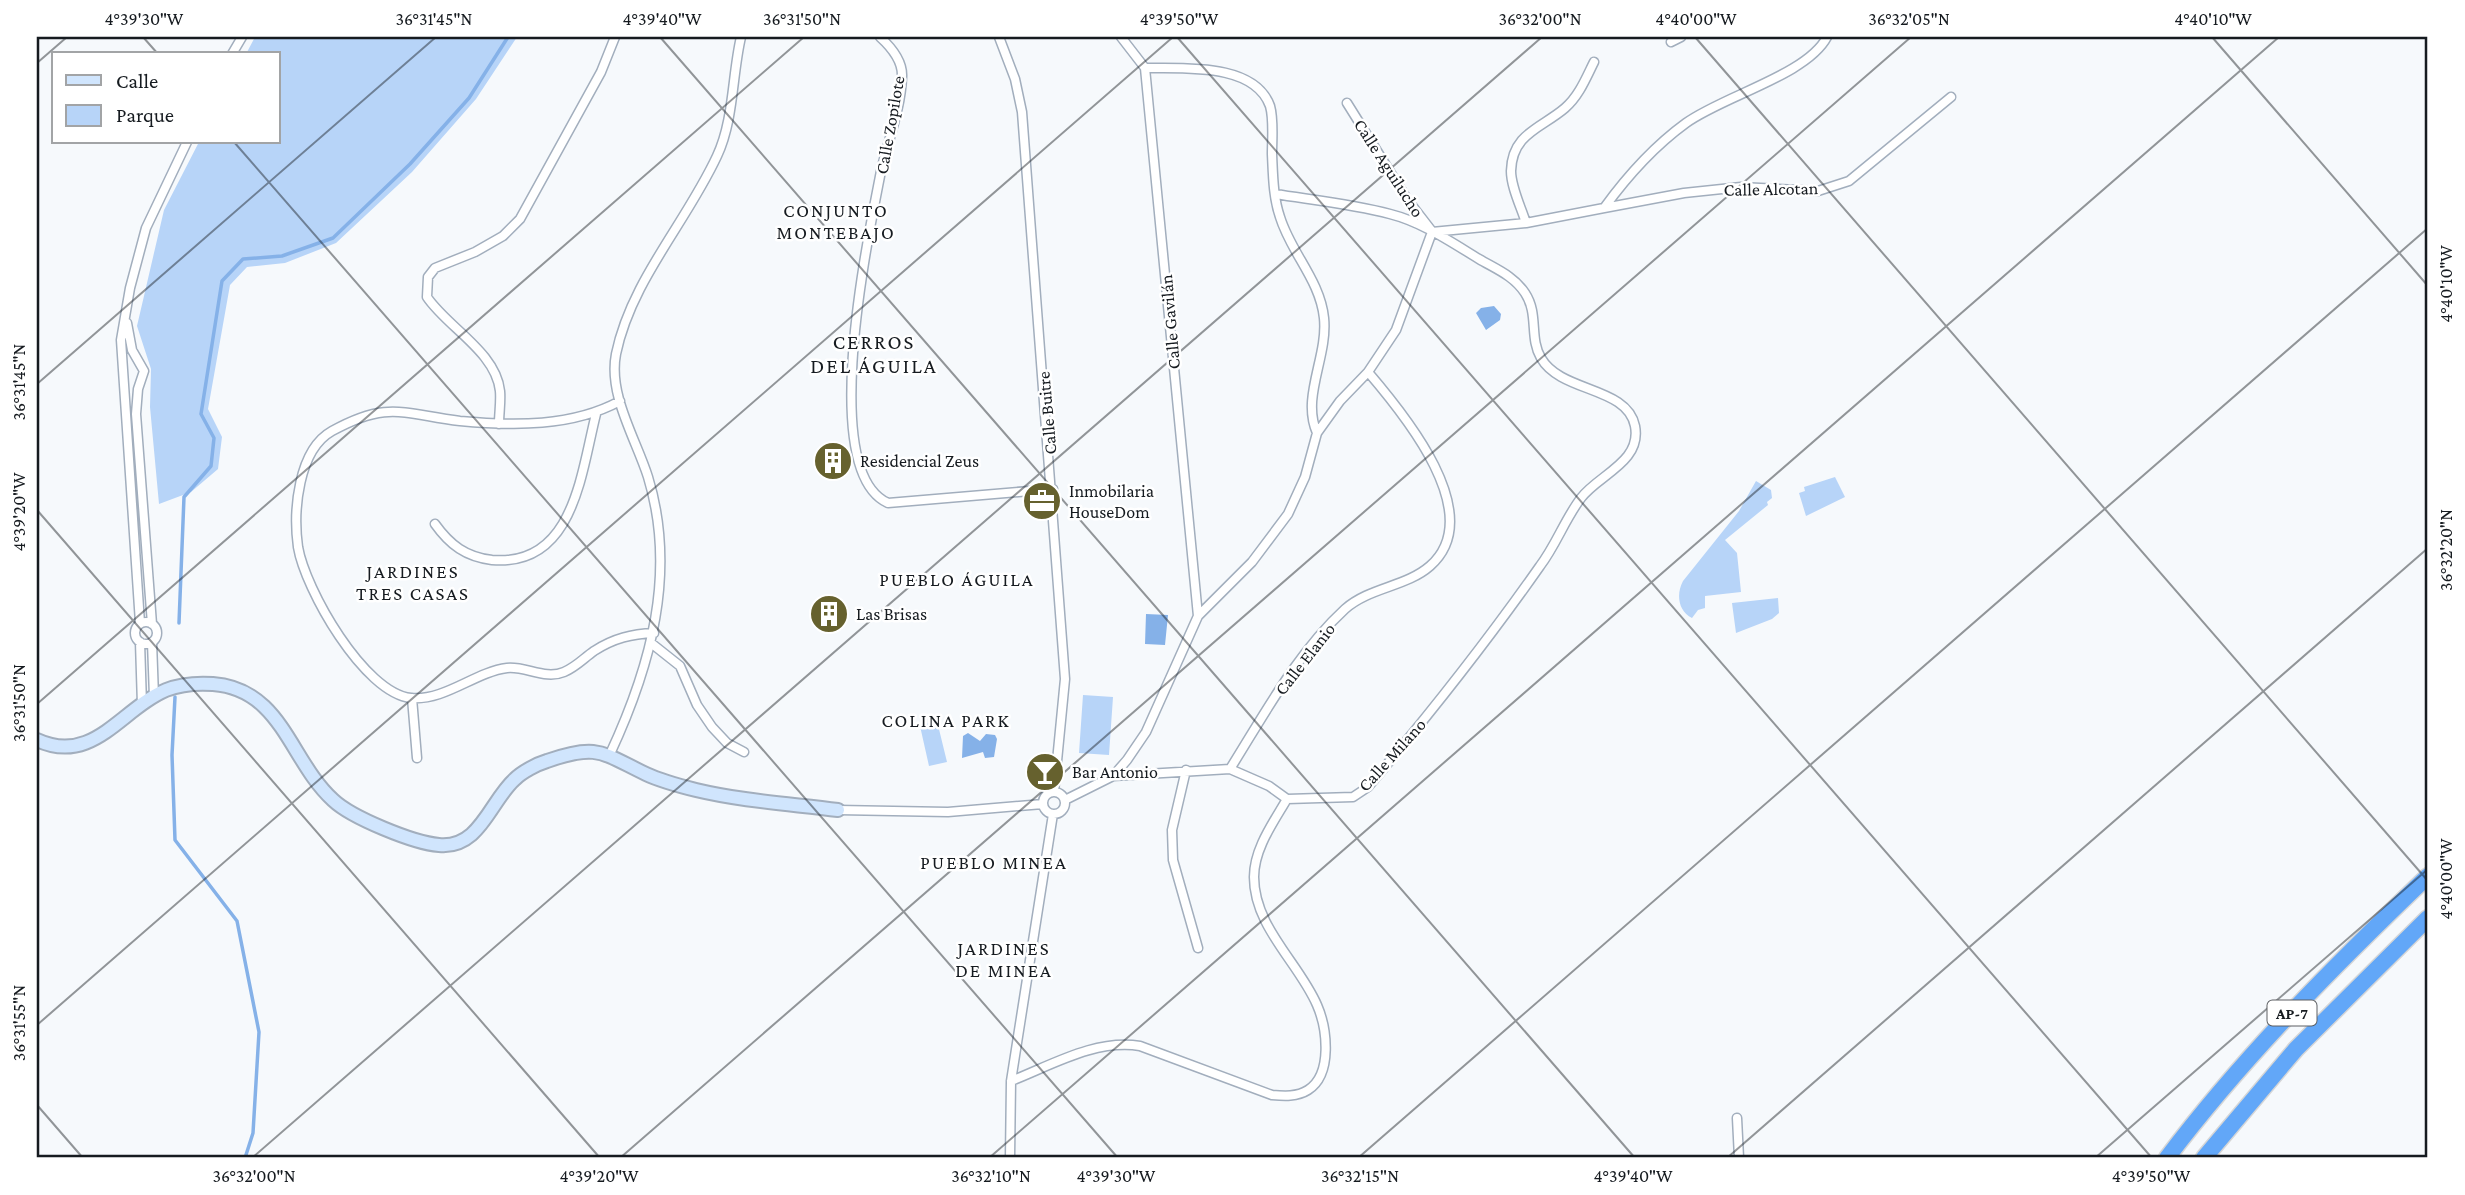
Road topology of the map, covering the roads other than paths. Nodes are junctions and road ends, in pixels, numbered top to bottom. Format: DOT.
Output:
graph roads {
  1 [pos="615,37"];
  2 [pos="741,37"];
  3 [pos="880,37"];
  4 [pos="999,37"];
  5 [pos="1121,37"];
  6 [pos="1681,37"];
  7 [pos="1826,37"];
  8 [pos="1671,42"];
  9 [pos="1594,62"];
  10 [pos="1145,68"];
  11 [pos="1951,97"];
  12 [pos="1347,103"];
  13 [pos="186,144"];
  14 [pos="1275,194"];
  15 [pos="1604,208"];
  16 [pos="1526,223"];
  17 [pos="1433,232"];
  18 [pos="125,316"];
  19 [pos="141,366"];
  20 [pos="1368,372"];
  21 [pos="121,375"];
  22 [pos="142,379"];
  23 [pos="620,401"];
  24 [pos="596,414"];
  25 [pos="499,424"];
  26 [pos="1317,433"];
  27 [pos="1053,489"];
  28 [pos="435,524"];
  29 [pos="1198,616"];
  30 [pos="140,623"];
  31 [pos="152,624"];
  32 [pos="654,633"];
  33 [pos="140,642"];
  34 [pos="152,642"];
  35 [pos="651,643"];
  36 [pos="154,697"];
  37 [pos="412,698"];
  38 [pos="142,705"];
  39 [pos="37,740"];
  40 [pos="744,752"];
  41 [pos="610,754"];
  42 [pos="417,758"];
  43 [pos="1230,769"];
  44 [pos="1186,770"];
  45 [pos="1113,776"];
  46 [pos="1054,792"];
  47 [pos="1287,799"];
  48 [pos="1065,800"];
  49 [pos="1043,804"];
  50 [pos="838,810"];
  51 [pos="1053,814"];
  52 [pos="2428,876"];
  53 [pos="2428,918"];
  54 [pos="1198,948"];
  55 [pos="1012,1081"];
  56 [pos="1737,1118"];
  57 [pos="1010,1158"];
  58 [pos="1739,1158"];
  59 [pos="2166,1158"];
  60 [pos="2204,1158"];
  1 -- 25 [label="street"];
  2 -- 23 [label="street"];
  3 -- 27 [label="street, Calle Zopilote"];
  4 -- 27 [label="street, Calle Buitre"];
  5 -- 10 [label="street"];
  6 -- 8 [label="street"];
  7 -- 15 [label="street"];
  9 -- 16 [label="street"];
  10 -- 14 [label="street"];
  10 -- 29 [label="street, Calle Gavilán"];
  11 -- 15 [label="street, Calle Alcotan"];
  12 -- 17 [label="street, Calle Aguilucho"];
  13 -- 18 [label="street"];
  14 -- 17 [label="street"];
  14 -- 26 [label="street"];
  15 -- 16 [label="street, Calle Alcotan"];
  16 -- 17 [label="street, Calle Alcotan"];
  17 -- 20 [label="street"];
  17 -- 47 [label="street, Calle Milano"];
  18 -- 19 [label="street"];
  18 -- 21 [label="street"];
  19 -- 21 [label="street"];
  19 -- 22 [label="street"];
  20 -- 26 [label="street"];
  20 -- 43 [label="street, Calle Elanio"];
  21 -- 22 [label="street"];
  21 -- 30 [label="street"];
  22 -- 31 [label="street"];
  23 -- 24 [label="street"];
  23 -- 32 [label="street"];
  24 -- 25 [label="street"];
  24 -- 28 [label="street"];
  25 -- 37 [label="street"];
  26 -- 29 [label="street"];
  27 -- 46 [label="street, Calle Buitre"];
  29 -- 45 [label="street"];
  30 -- 31 [label="street"];
  30 -- 33 [label="street"];
  31 -- 34 [label="street"];
  32 -- 35 [label="street"];
  32 -- 37 [label="street"];
  33 -- 34 [label="street"];
  33 -- 38 [label="street"];
  34 -- 36 [label="street"];
  35 -- 40 [label="street"];
  35 -- 41 [label="street"];
  36 -- 38 [label="street"];
  36 -- 41 [label="street"];
  37 -- 42 [label="street"];
  38 -- 39 [label="street"];
  41 -- 50 [label="street"];
  43 -- 44 [label="street"];
  43 -- 47 [label="street"];
  44 -- 45 [label="street"];
  44 -- 54 [label="street"];
  45 -- 48 [label="street"];
  46 -- 48 [label="street"];
  46 -- 49 [label="street"];
  47 -- 55 [label="street"];
  48 -- 51 [label="street"];
  49 -- 50 [label="street"];
  49 -- 51 [label="street"];
  51 -- 55 [label="street"];
  52 -- 59 [label="highway, AP-7"];
  53 -- 60 [label="highway, AP-7"];
  55 -- 57 [label="street"];
  56 -- 58 [label="street"];
}
